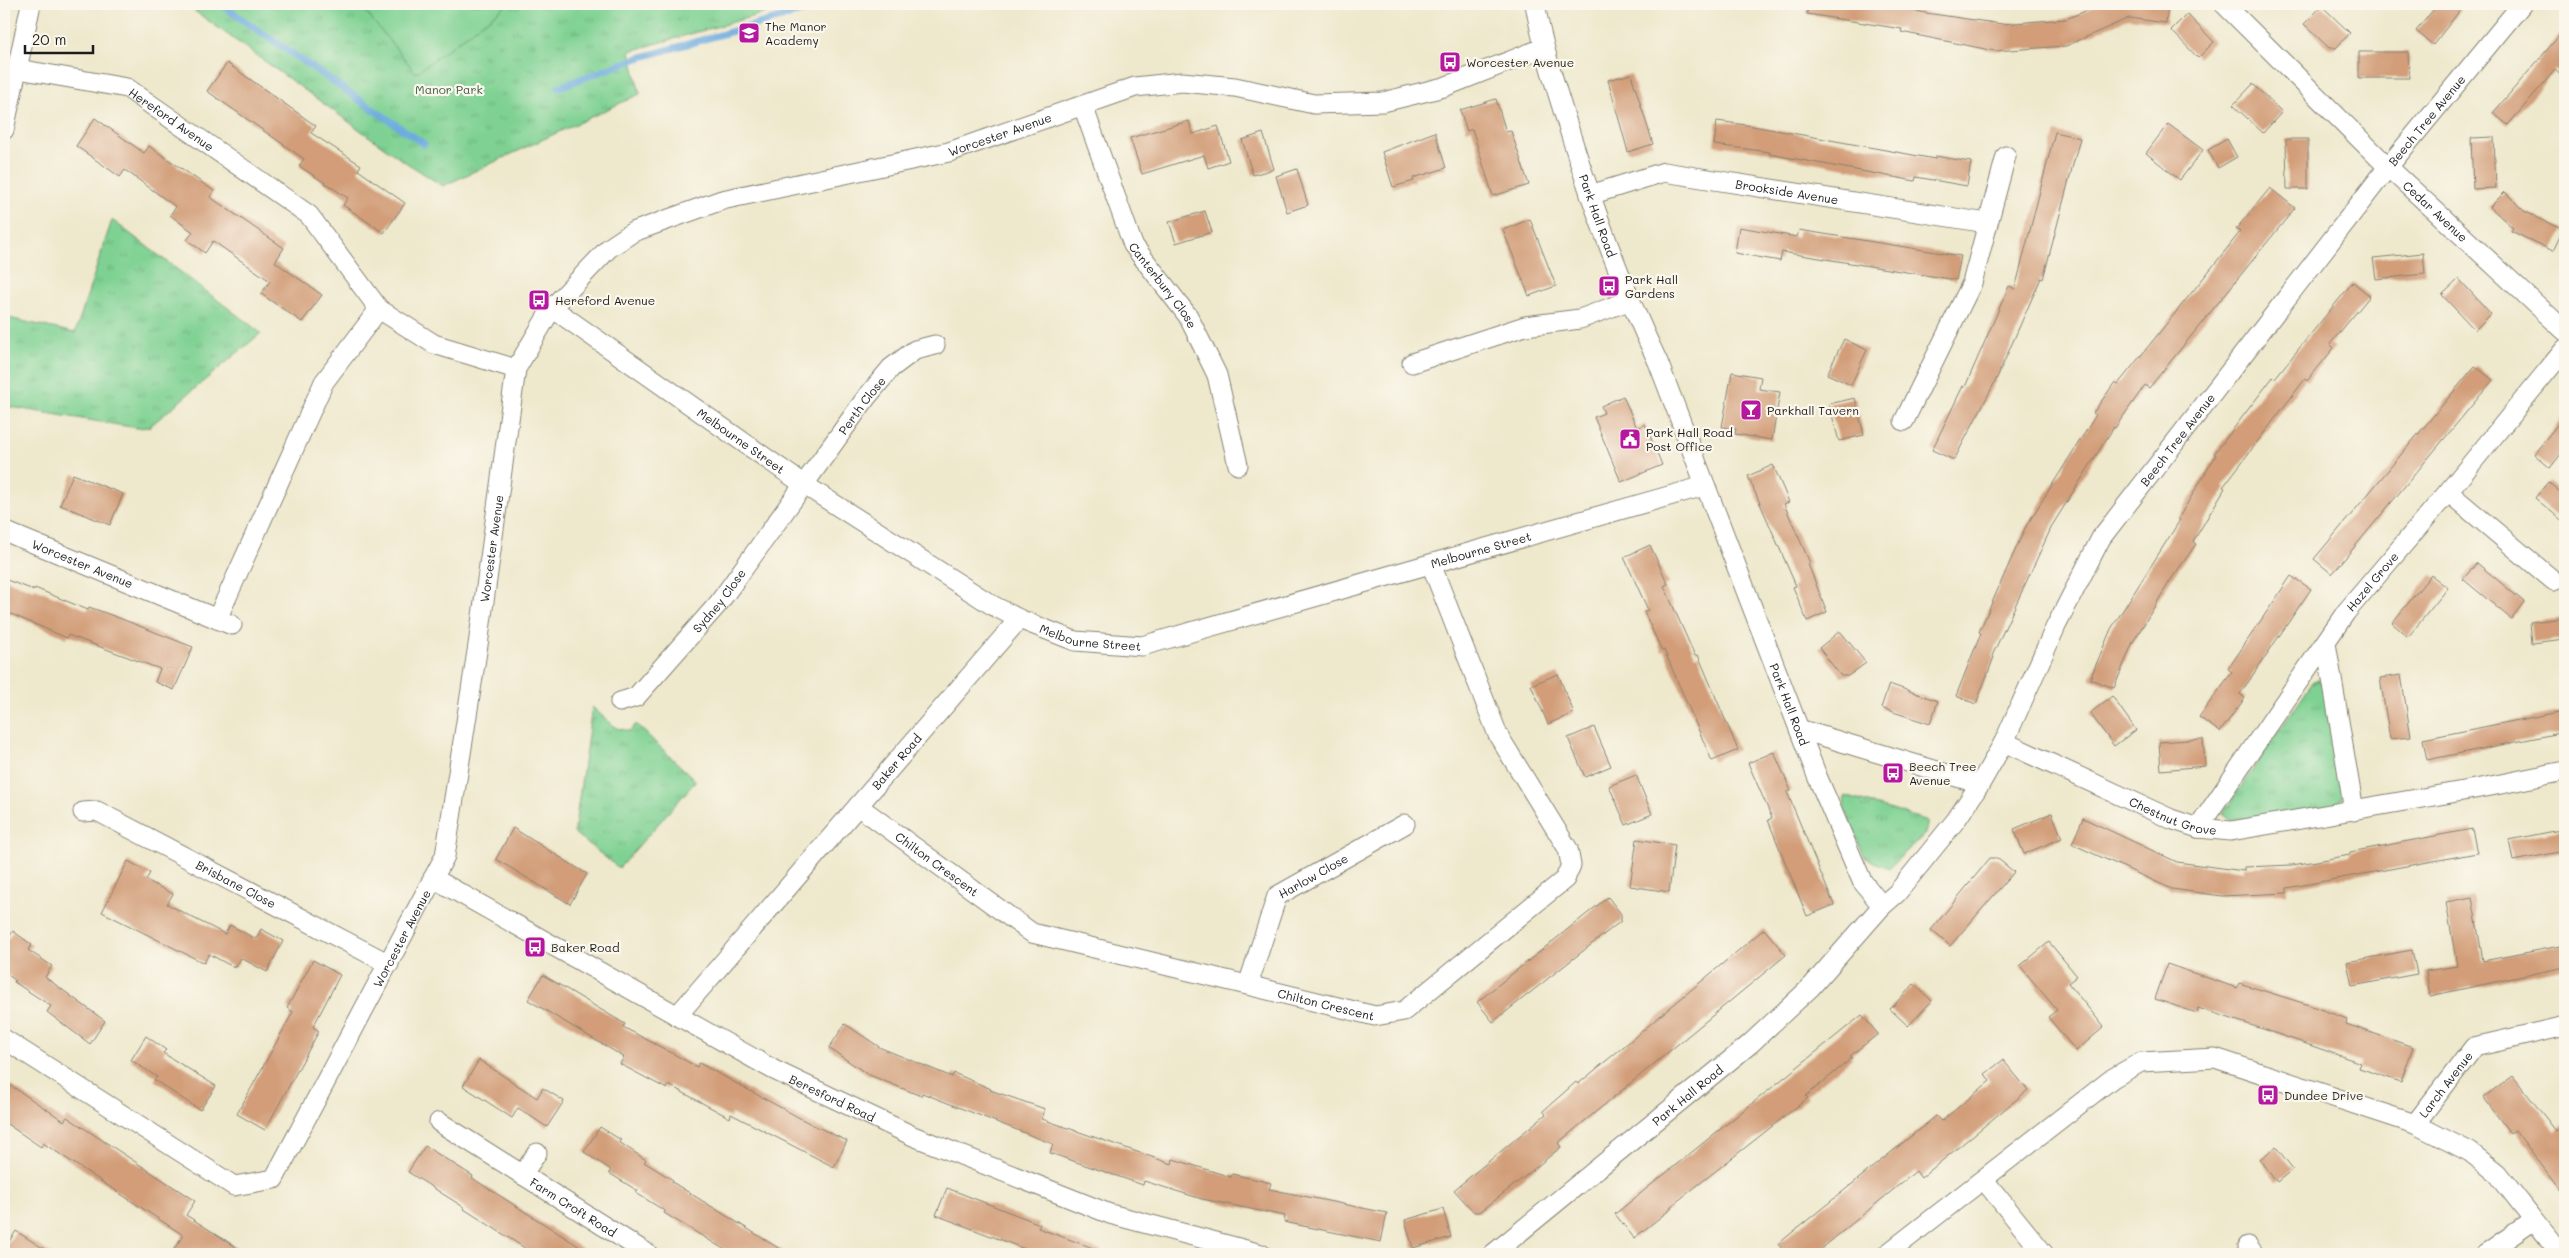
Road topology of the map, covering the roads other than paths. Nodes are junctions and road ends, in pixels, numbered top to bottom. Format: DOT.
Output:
graph roads {
  1 [pos="31,4"];
  2 [pos="1535,4"];
  3 [pos="2224,4"];
  4 [pos="2522,4"];
  5 [pos="1543,48"];
  6 [pos="18,69"];
  7 [pos="1083,106"];
  8 [pos="4,130"];
  9 [pos="2006,156"];
  10 [pos="2388,166"];
  11 [pos="1590,195"];
  12 [pos="1987,223"];
  13 [pos="1628,301"];
  14 [pos="552,308"];
  15 [pos="379,309"];
  16 [pos="2565,331"];
  17 [pos="935,345"];
  18 [pos="2565,349"];
  19 [pos="1412,363"];
  20 [pos="516,369"];
  21 [pos="1904,421"];
  22 [pos="1238,465"];
  23 [pos="803,484"];
  24 [pos="1704,486"];
  25 [pos="2448,492"];
  26 [pos="4,531"];
  27 [pos="1432,564"];
  28 [pos="2554,581"];
  29 [pos="1019,619"];
  30 [pos="2326,643"];
  31 [pos="620,702"];
  32 [pos="1799,729"];
  33 [pos="2004,742"];
  34 [pos="2565,771"];
  35 [pos="1980,784"];
  36 [pos="858,806"];
  37 [pos="2354,811"];
  38 [pos="84,812"];
  39 [pos="1405,824"];
  40 [pos="2198,828"];
  41 [pos="433,878"];
  42 [pos="1882,906"];
  43 [pos="389,964"];
  44 [pos="1248,985"];
  45 [pos="677,1016"];
  46 [pos="2565,1026"];
  47 [pos="4,1039"];
  48 [pos="439,1122"];
  49 [pos="2415,1124"];
  50 [pos="537,1153"];
  51 [pos="522,1175"];
  52 [pos="1984,1180"];
  53 [pos="2534,1220"];
  54 [pos="648,1254"];
  55 [pos="1261,1254"];
  56 [pos="1493,1254"];
  57 [pos="1887,1254"];
  58 [pos="2044,1254"];
  59 [pos="2485,1254"];
  60 [pos="2561,1254"];
  1 -- 6 [label="street"];
  2 -- 5 [label="street, Park Hall Road"];
  3 -- 10 [label="street, Cedar Avenue"];
  4 -- 10 [label="street, Beech Tree Avenue"];
  5 -- 7 [label="street, Worcester Avenue"];
  5 -- 11 [label="street, Park Hall Road"];
  6 -- 8 [label="street"];
  6 -- 15 [label="street, Hereford Avenue"];
  7 -- 14 [label="street, Worcester Avenue"];
  7 -- 22 [label="street, Canterbury Close"];
  9 -- 12 [label="street"];
  10 -- 16 [label="street, Cedar Avenue"];
  10 -- 33 [label="street, Beech Tree Avenue"];
  11 -- 12 [label="street, Brookside Avenue"];
  11 -- 13 [label="street, Park Hall Road"];
  12 -- 21 [label="street"];
  13 -- 19 [label="street"];
  13 -- 24 [label="street, Park Hall Road"];
  14 -- 20 [label="street, Worcester Avenue"];
  14 -- 23 [label="street, Melbourne Street"];
  15 -- 20 [label="street"];
  15 -- 26 [label="street, Worcester Avenue"];
  17 -- 23 [label="street, Perth Close"];
  18 -- 25 [label="street, Hazel Grove"];
  20 -- 41 [label="street, Worcester Avenue"];
  23 -- 29 [label="street, Melbourne Street"];
  23 -- 31 [label="street, Sydney Close"];
  24 -- 27 [label="street, Melbourne Street"];
  24 -- 32 [label="street, Park Hall Road"];
  25 -- 28 [label="street"];
  25 -- 30 [label="street, Hazel Grove"];
  27 -- 29 [label="street, Melbourne Street"];
  27 -- 44 [label="street, Chilton Crescent"];
  29 -- 36 [label="street, Baker Road"];
  30 -- 37 [label="street"];
  30 -- 40 [label="street, Hazel Grove"];
  32 -- 35 [label="street"];
  32 -- 42 [label="street, Park Hall Road"];
  33 -- 35 [label="street, Beech Tree Avenue"];
  33 -- 40 [label="street, Chestnut Grove"];
  34 -- 37 [label="street, Chestnut Grove"];
  35 -- 42 [label="street, Beech Tree Avenue"];
  36 -- 44 [label="street, Chilton Crescent"];
  36 -- 45 [label="street, Baker Road"];
  37 -- 40 [label="street, Chestnut Grove"];
  38 -- 43 [label="street, Brisbane Close"];
  39 -- 44 [label="street, Harlow Close"];
  41 -- 43 [label="street, Worcester Avenue"];
  41 -- 45 [label="street, Beresford Road"];
  42 -- 56 [label="street, Park Hall Road"];
  43 -- 47 [label="street, Worcester Avenue"];
  45 -- 55 [label="street, Beresford Road"];
  46 -- 49 [label="street, Larch Avenue"];
  48 -- 51 [label="street, Farm Croft Road"];
  49 -- 52 [label="street"];
  49 -- 53 [label="street"];
  50 -- 51 [label="street, Farm Croft Road"];
  51 -- 54 [label="street, Farm Croft Road"];
  52 -- 57 [label="street"];
  52 -- 58 [label="street"];
  53 -- 59 [label="street"];
  53 -- 60 [label="street"];
}
